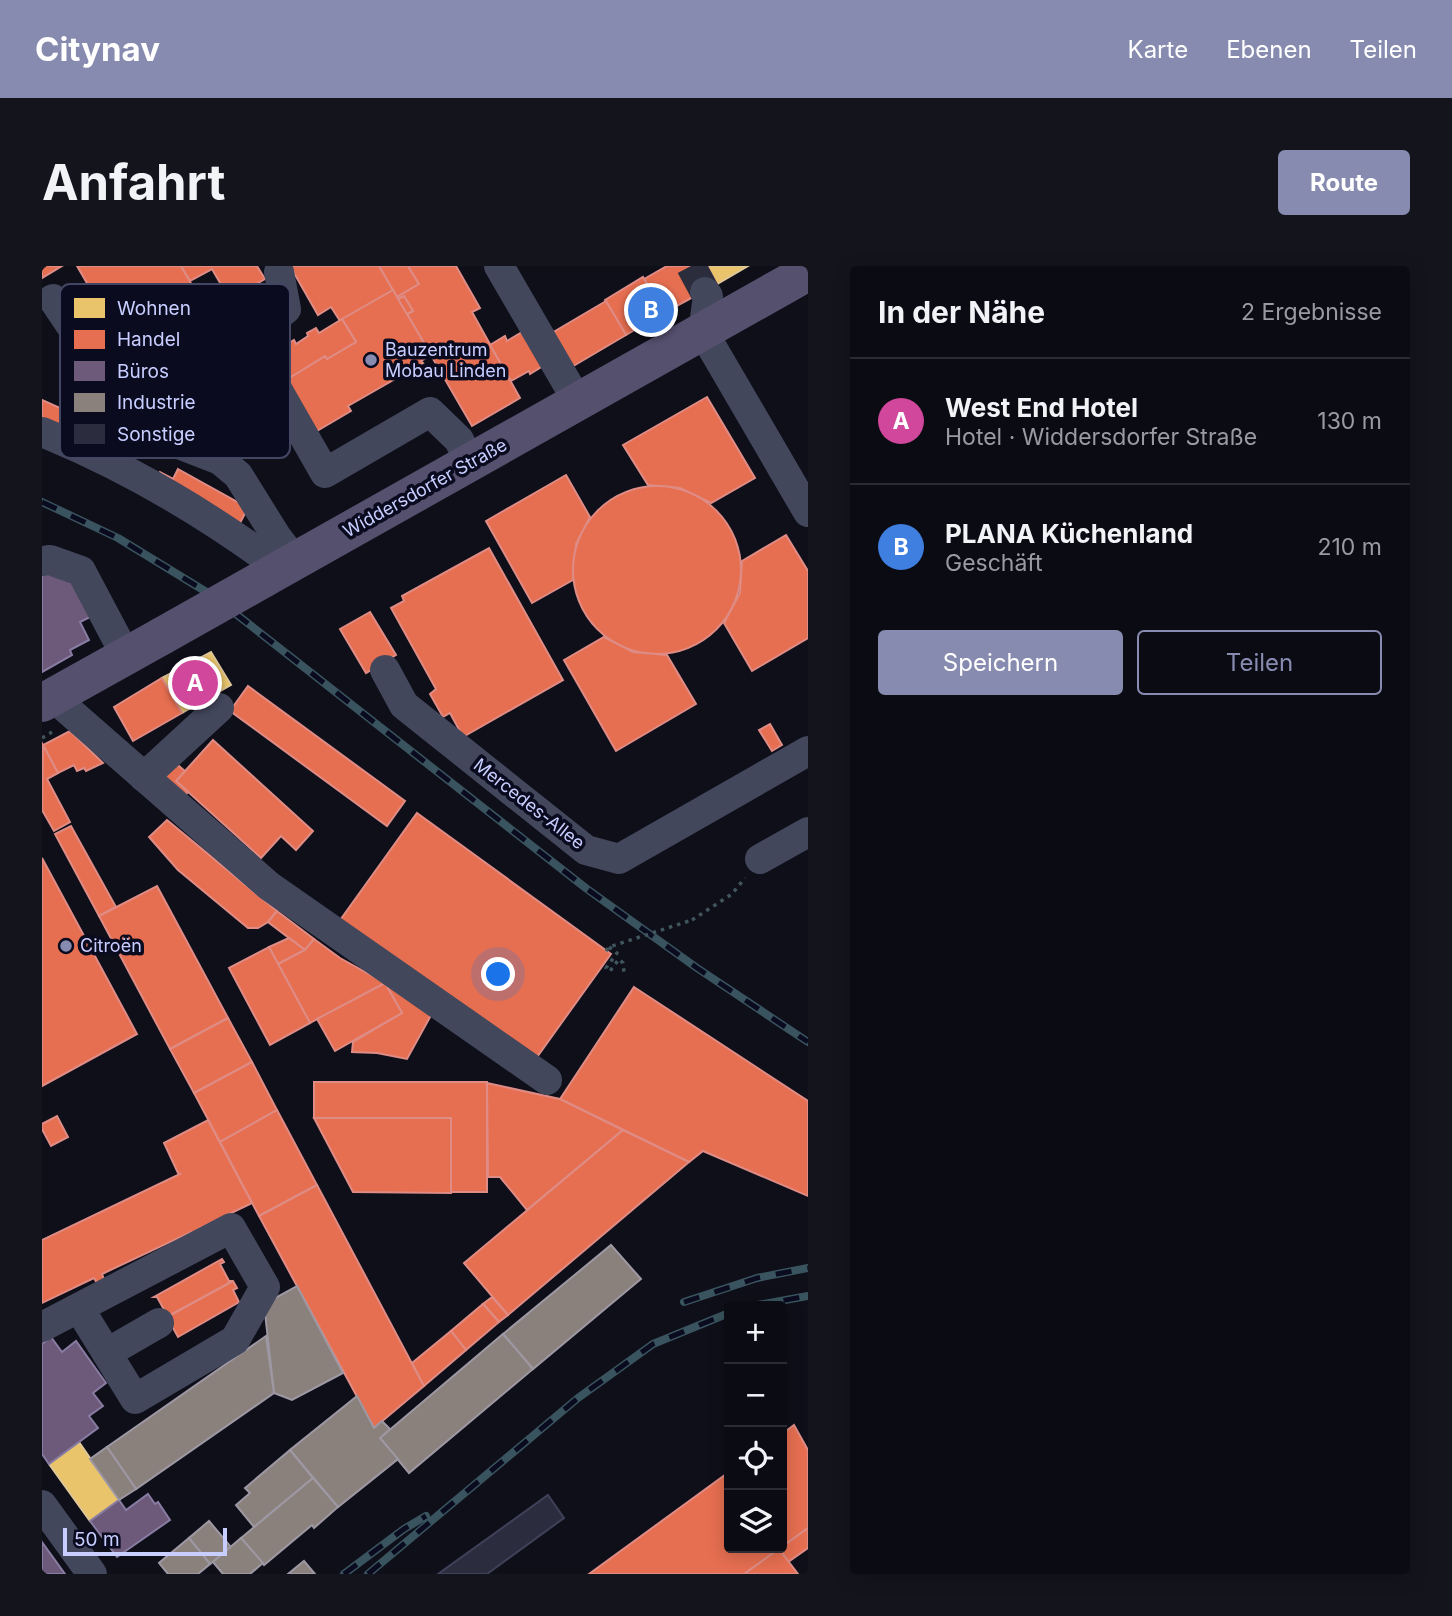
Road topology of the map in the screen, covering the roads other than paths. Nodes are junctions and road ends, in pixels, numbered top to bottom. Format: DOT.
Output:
graph roads {
  1 [pos="499,266"];
  2 [pos="279,272"];
  3 [pos="808,272"];
  4 [pos="281,284"];
  5 [pos="705,292"];
  6 [pos="53,299"];
  7 [pos="60,309"];
  8 [pos="703,332"];
  9 [pos="578,402"];
  10 [pos="290,412"];
  11 [pos="42,432"];
  12 [pos="60,441"];
  13 [pos="96,458"];
  14 [pos="215,458"];
  15 [pos="470,463"];
  16 [pos="808,512"];
  17 [pos="42,561"];
  18 [pos="280,570"];
  19 [pos="125,656"];
  20 [pos="385,670"];
  21 [pos="47,700"];
  22 [pos="219,708"];
  23 [pos="808,751"];
  24 [pos="144,778"];
  25 [pos="808,832"];
  26 [pos="760,859"];
  27 [pos="547,1080"];
  28 [pos="79,1308"];
  29 [pos="159,1323"];
  30 [pos="42,1327"];
  31 [pos="107,1353"];
  32 [pos="42,1505"];
  33 [pos="90,1573"];
  1 -- 9 [label="street"];
  2 -- 4 [label="street"];
  3 -- 8 [label="main road, Widdersdorfer Straße"];
  5 -- 8 [label="street"];
  6 -- 7 [label="street"];
  8 -- 9 [label="main road, Widdersdorfer Straße"];
  8 -- 16 [label="street"];
  9 -- 15 [label="main road, Widdersdorfer Straße"];
  10 -- 15 [label="street"];
  11 -- 12 [label="street"];
  13 -- 18 [label="street"];
  14 -- 18 [label="street"];
  15 -- 18 [label="main road, Widdersdorfer Straße"];
  17 -- 19 [label="street"];
  18 -- 19 [label="main road, Widdersdorfer Straße, bridge"];
  19 -- 21 [label="main road, Widdersdorfer Straße"];
  20 -- 23 [label="street, Mercedes-Allee"];
  21 -- 24 [label="street"];
  22 -- 24 [label="street"];
  24 -- 27 [label="street"];
  25 -- 26 [label="street"];
  28 -- 30 [label="street"];
  28 -- 31 [label="street"];
  28 -- 31 [label="street"];
  29 -- 31 [label="street"];
  32 -- 33 [label="street"];
}
